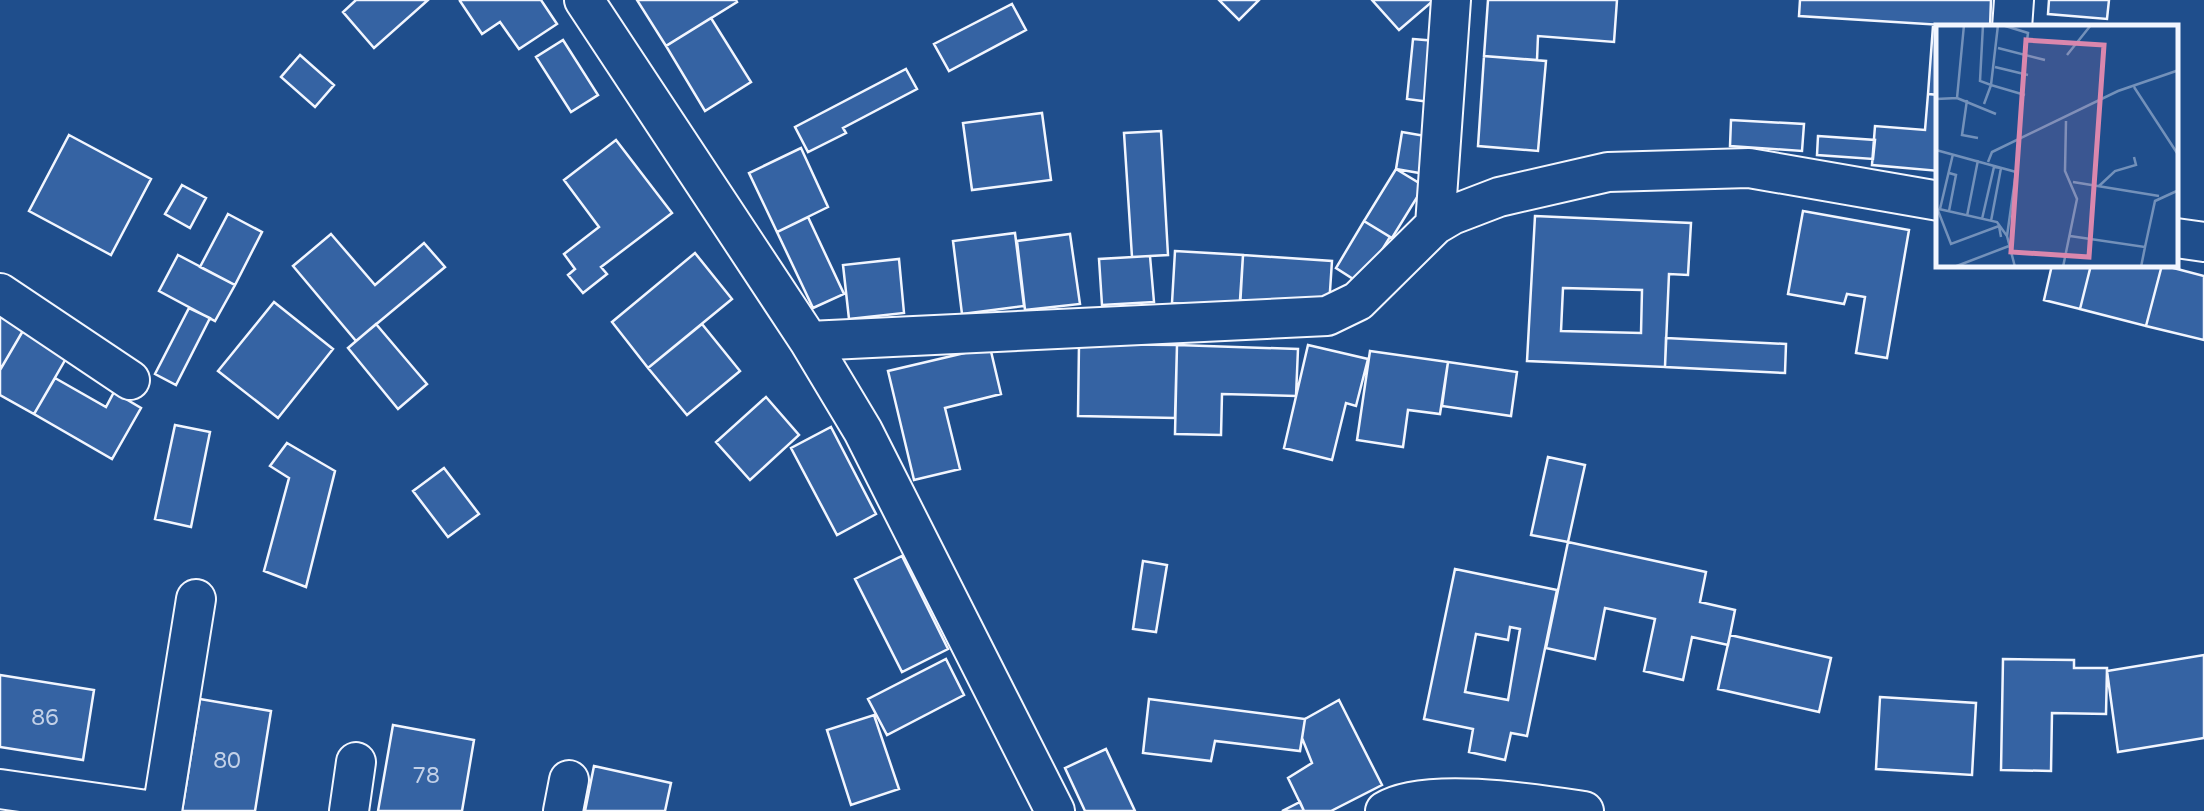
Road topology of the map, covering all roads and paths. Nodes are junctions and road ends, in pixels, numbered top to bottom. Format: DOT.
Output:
graph roads {
  1 [pos="584,0"];
  2 [pos="1451,0"];
  3 [pos="2014,0"];
  4 [pos="2012,25"];
  5 [pos="1936,199"];
  6 [pos="1435,225"];
  7 [pos="2179,238"];
  8 [pos="2204,242"];
  9 [pos="0,293"];
  10 [pos="809,341"];
  11 [pos="130,380"];
  12 [pos="196,599"];
  13 [pos="356,762"];
  14 [pos="0,789"];
  15 [pos="154,811"];
  16 [pos="162,811"];
  17 [pos="349,811"];
  18 [pos="1055,811"];
  19 [pos="1385,811"];
  20 [pos="1584,811"];
  1 -- 10 [label="street"];
  2 -- 6 [label="street"];
  3 -- 4 [label="street"];
  5 -- 6 [label="street"];
  6 -- 10 [label="street"];
  7 -- 8 [label="street"];
  9 -- 11 [label="street"];
  10 -- 18 [label="street"];
  12 -- 16 [label="street"];
  13 -- 17 [label="street"];
  14 -- 15 [label="street"];
  19 -- 20 [label="street"];
}
